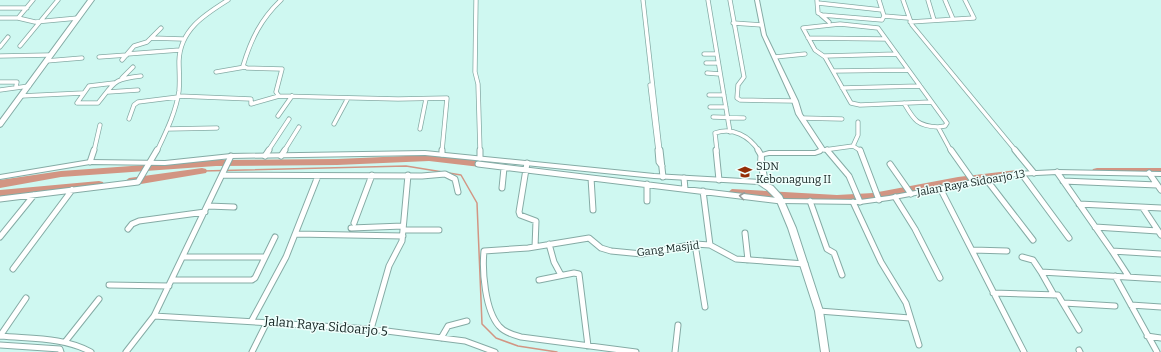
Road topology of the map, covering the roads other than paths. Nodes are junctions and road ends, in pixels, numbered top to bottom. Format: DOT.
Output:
graph roads {
  1 [pos="33,0"];
  2 [pos="58,0"];
  3 [pos="91,0"];
  4 [pos="228,0"];
  5 [pos="281,0"];
  6 [pos="476,0"];
  7 [pos="642,0"];
  8 [pos="708,0"];
  9 [pos="730,0"];
  10 [pos="757,0"];
  11 [pos="879,0"];
  12 [pos="903,0"];
  13 [pos="928,0"];
  14 [pos="945,0"];
  15 [pos="965,0"];
  16 [pos="818,2"];
  17 [pos="0,8"];
  18 [pos="27,8"];
  19 [pos="882,10"];
  20 [pos="819,14"];
  21 [pos="884,16"];
  22 [pos="842,17"];
  23 [pos="0,18"];
  24 [pos="18,18"];
  25 [pos="825,18"];
  26 [pos="77,19"];
  27 [pos="953,19"];
  28 [pos="909,20"];
  29 [pos="934,20"];
  30 [pos="40,22"];
  31 [pos="829,22"];
  32 [pos="734,23"];
  33 [pos="762,25"];
  34 [pos="160,28"];
  35 [pos="8,37"];
  36 [pos="151,38"];
  37 [pos="808,38"];
  38 [pos="183,39"];
  39 [pos="886,39"];
  40 [pos="2,43"];
  41 [pos="20,46"];
  42 [pos="0,47"];
  43 [pos="180,50"];
  44 [pos="818,52"];
  45 [pos="127,54"];
  46 [pos="704,54"];
  47 [pos="716,54"];
  48 [pos="805,54"];
  49 [pos="847,54"];
  50 [pos="897,54"];
  51 [pos="50,55"];
  52 [pos="0,56"];
  53 [pos="824,56"];
  54 [pos="99,57"];
  55 [pos="775,57"];
  56 [pos="82,58"];
  57 [pos="122,60"];
  58 [pos="46,61"];
  59 [pos="706,63"];
  60 [pos="718,63"];
  61 [pos="133,67"];
  62 [pos="245,68"];
  63 [pos="908,70"];
  64 [pos="834,71"];
  65 [pos="216,72"];
  66 [pos="707,73"];
  67 [pos="720,74"];
  68 [pos="141,76"];
  69 [pos="122,78"];
  70 [pos="0,82"];
  71 [pos="114,83"];
  72 [pos="16,86"];
  73 [pos="28,86"];
  74 [pos="920,86"];
  75 [pos="842,88"];
  76 [pos="0,90"];
  77 [pos="138,90"];
  78 [pos="108,92"];
  79 [pos="83,93"];
  80 [pos="709,95"];
  81 [pos="724,95"];
  82 [pos="22,96"];
  83 [pos="279,96"];
  84 [pos="292,96"];
  85 [pos="178,97"];
  86 [pos="348,98"];
  87 [pos="426,99"];
  88 [pos="795,101"];
  89 [pos="932,102"];
  90 [pos="904,103"];
  91 [pos="710,107"];
  92 [pos="726,107"];
  93 [pos="278,116"];
  94 [pos="713,117"];
  95 [pos="728,117"];
  96 [pos="744,118"];
  97 [pos="801,118"];
  98 [pos="129,119"];
  99 [pos="289,119"];
  100 [pos="842,119"];
  101 [pos="858,122"];
  102 [pos="334,124"];
  103 [pos="0,125"];
  104 [pos="100,125"];
  105 [pos="299,127"];
  106 [pos="938,127"];
  107 [pos="217,128"];
  108 [pos="167,129"];
  109 [pos="420,129"];
  110 [pos="730,132"];
  111 [pos="853,146"];
  112 [pos="824,150"];
  113 [pos="442,154"];
  114 [pos="762,155"];
  115 [pos="265,156"];
  116 [pos="281,156"];
  117 [pos="231,157"];
  118 [pos="479,161"];
  119 [pos="90,162"];
  120 [pos="890,164"];
  121 [pos="150,165"];
  122 [pos="526,167"];
  123 [pos="504,168"];
  124 [pos="1033,172"];
  125 [pos="1057,172"];
  126 [pos="580,173"];
  127 [pos="1021,173"];
  128 [pos="1149,173"];
  129 [pos="224,174"];
  130 [pos="1161,174"];
  131 [pos="372,175"];
  132 [pos="408,175"];
  133 [pos="318,176"];
  134 [pos="0,177"];
  135 [pos="663,177"];
  136 [pos="591,178"];
  137 [pos="971,179"];
  138 [pos="986,179"];
  139 [pos="684,180"];
  140 [pos="719,180"];
  141 [pos="1063,181"];
  142 [pos="764,183"];
  143 [pos="647,184"];
  144 [pos="1157,185"];
  145 [pos="502,188"];
  146 [pos="685,188"];
  147 [pos="940,188"];
  148 [pos="72,190"];
  149 [pos="1161,190"];
  150 [pos="703,191"];
  151 [pos="458,192"];
  152 [pos="909,192"];
  153 [pos="34,195"];
  154 [pos="895,197"];
  155 [pos="779,198"];
  156 [pos="878,198"];
  157 [pos="0,199"];
  158 [pos="860,199"];
  159 [pos="647,201"];
  160 [pos="810,202"];
  161 [pos="853,202"];
  162 [pos="1079,204"];
  163 [pos="234,207"];
  164 [pos="1143,208"];
  165 [pos="1161,208"];
  166 [pos="206,209"];
  167 [pos="593,210"];
  168 [pos="354,223"];
  169 [pos="1095,227"];
  170 [pos="351,228"];
  171 [pos="128,229"];
  172 [pos="439,230"];
  173 [pos="403,231"];
  174 [pos="745,233"];
  175 [pos="1160,233"];
  176 [pos="296,234"];
  177 [pos="0,237"];
  178 [pos="275,237"];
  179 [pos="1069,238"];
  180 [pos="1033,240"];
  181 [pos="549,244"];
  182 [pos="696,244"];
  183 [pos="710,245"];
  184 [pos="535,247"];
  185 [pos="973,250"];
  186 [pos="1007,251"];
  187 [pos="1112,251"];
  188 [pos="1161,254"];
  189 [pos="184,257"];
  190 [pos="265,257"];
  191 [pos="1022,257"];
  192 [pos="748,260"];
  193 [pos="805,264"];
  194 [pos="13,269"];
  195 [pos="1041,272"];
  196 [pos="561,275"];
  197 [pos="842,275"];
  198 [pos="1115,276"];
  199 [pos="1129,277"];
  200 [pos="940,278"];
  201 [pos="1161,279"];
  202 [pos="172,280"];
  203 [pos="539,280"];
  204 [pos="109,285"];
  205 [pos="169,286"];
  206 [pos="993,293"];
  207 [pos="1054,295"];
  208 [pos="26,298"];
  209 [pos="99,299"];
  210 [pos="1064,303"];
  211 [pos="1131,305"];
  212 [pos="1115,306"];
  213 [pos="705,307"];
  214 [pos="1161,307"];
  215 [pos="819,311"];
  216 [pos="154,316"];
  217 [pos="910,318"];
  218 [pos="252,320"];
  219 [pos="467,321"];
  220 [pos="267,322"];
  221 [pos="678,325"];
  222 [pos="371,329"];
  223 [pos="1079,330"];
  224 [pos="2,336"];
  225 [pos="1147,336"];
  226 [pos="441,338"];
  227 [pos="1161,338"];
  228 [pos="65,342"];
  229 [pos="0,345"];
  230 [pos="919,345"];
  231 [pos="588,346"];
  232 [pos="61,352"];
  233 [pos="91,352"];
  234 [pos="126,352"];
  235 [pos="252,352"];
  236 [pos="495,352"];
  237 [pos="636,352"];
  238 [pos="675,352"];
  239 [pos="825,352"];
  240 [pos="1024,352"];
  241 [pos="1157,352"];
  1 -- 18 [label="street"];
  2 -- 30 [label="street"];
  3 -- 26 [label="main road"];
  4 -- 38 [label="street"];
  5 -- 62 [label="street"];
  6 -- 118 [label="street"];
  7 -- 135 [label="street"];
  8 -- 47 [label="street"];
  9 -- 32 [label="street"];
  10 -- 33 [label="street"];
  11 -- 19 [label="street"];
  12 -- 28 [label="street"];
  13 -- 29 [label="street"];
  14 -- 27 [label="street"];
  15 -- 27 [label="street"];
  16 -- 19 [label="street"];
  16 -- 20 [label="street"];
  17 -- 18 [label="street"];
  18 -- 24 [label="street"];
  19 -- 21 [label="street"];
  20 -- 22 [label="street"];
  20 -- 25 [label="street"];
  21 -- 22 [label="street"];
  21 -- 28 [label="street"];
  22 -- 25 [label="street"];
  23 -- 24 [label="street"];
  24 -- 30 [label="street"];
  25 -- 31 [label="street"];
  26 -- 30 [label="street"];
  26 -- 51 [label="main road"];
  27 -- 29 [label="street"];
  28 -- 29 [label="street"];
  28 -- 124 [label="street"];
  30 -- 41 [label="street"];
  32 -- 33 [label="street"];
  32 -- 88 [label="street"];
  33 -- 55 [label="street"];
  34 -- 36 [label="street"];
  35 -- 40 [label="street"];
  36 -- 38 [label="street"];
  36 -- 45 [label="street"];
  37 -- 39 [label="street"];
  37 -- 39 [label="street"];
  37 -- 44 [label="street"];
  38 -- 43 [label="street"];
  39 -- 50 [label="street"];
  40 -- 42 [label="street"];
  43 -- 45 [label="street"];
  43 -- 85 [label="street"];
  44 -- 49 [label="street"];
  44 -- 53 [label="street"];
  45 -- 54 [label="street"];
  45 -- 57 [label="street"];
  46 -- 47 [label="street"];
  47 -- 60 [label="street"];
  48 -- 55 [label="street"];
  49 -- 50 [label="street"];
  49 -- 53 [label="street"];
  50 -- 63 [label="street"];
  51 -- 52 [label="street"];
  51 -- 58 [label="main road"];
  53 -- 64 [label="street"];
  55 -- 88 [label="street"];
  56 -- 58 [label="street"];
  58 -- 73 [label="main road"];
  59 -- 60 [label="street"];
  60 -- 67 [label="street"];
  61 -- 69 [label="street"];
  62 -- 65 [label="street"];
  62 -- 83 [label="street"];
  63 -- 64 [label="street"];
  63 -- 74 [label="street"];
  64 -- 75 [label="street"];
  66 -- 67 [label="street"];
  67 -- 81 [label="street"];
  68 -- 69 [label="street"];
  69 -- 71 [label="street"];
  70 -- 72 [label="street"];
  71 -- 78 [label="street"];
  71 -- 79 [label="street"];
  72 -- 73 [label="street"];
  72 -- 76 [label="street"];
  73 -- 82 [label="main road"];
  74 -- 75 [label="street"];
  74 -- 89 [label="street"];
  75 -- 90 [label="street"];
  77 -- 78 [label="street"];
  78 -- 79 [label="street"];
  79 -- 82 [label="street"];
  80 -- 81 [label="street"];
  81 -- 92 [label="street"];
  82 -- 103 [label="main road"];
  83 -- 84 [label="street"];
  83 -- 85 [label="street"];
  84 -- 86 [label="street"];
  84 -- 93 [label="street"];
  85 -- 98 [label="street"];
  85 -- 108 [label="street"];
  86 -- 87 [label="street"];
  86 -- 102 [label="street"];
  87 -- 109 [label="street"];
  87 -- 113 [label="street"];
  88 -- 97 [label="street"];
  89 -- 90 [label="street"];
  89 -- 106 [label="street"];
  90 -- 106 [label="street"];
  91 -- 92 [label="street"];
  92 -- 95 [label="street"];
  94 -- 95 [label="street"];
  95 -- 96 [label="street"];
  95 -- 110 [label="street"];
  97 -- 100 [label="street"];
  97 -- 112 [label="street"];
  99 -- 115 [label="street"];
  101 -- 111 [label="street"];
  104 -- 119 [label="street"];
  105 -- 116 [label="street"];
  106 -- 137 [label="street"];
  107 -- 108 [label="street"];
  108 -- 121 [label="street"];
  110 -- 114 [label="street"];
  110 -- 140 [label="street"];
  111 -- 112 [label="street"];
  111 -- 156 [label="street"];
  112 -- 114 [label="street"];
  112 -- 158 [label="street"];
  113 -- 116 [label="main road"];
  113 -- 118 [label="main road"];
  114 -- 142 [label="street"];
  115 -- 116 [label="main road"];
  115 -- 117 [label="main road"];
  117 -- 121 [label="main road"];
  117 -- 129 [label="street"];
  118 -- 122 [label="main road"];
  118 -- 123 [label="street"];
  119 -- 121 [label="main road"];
  119 -- 134 [label="main road"];
  120 -- 152 [label="street"];
  121 -- 148 [label="street"];
  122 -- 123 [label="street"];
  122 -- 126 [label="main road"];
  122 -- 184 [label="street"];
  123 -- 145 [label="street"];
  124 -- 125 [label="street, Jalan Raya Sidoarjo 13"];
  124 -- 127 [label="street, Jalan Raya Sidoarjo 13"];
  125 -- 128 [label="street, Jalan Raya Sidoarjo 13"];
  125 -- 141 [label="street"];
  126 -- 135 [label="main road"];
  126 -- 136 [label="street"];
  127 -- 138 [label="street, Jalan Raya Sidoarjo 13"];
  127 -- 179 [label="street"];
  128 -- 130 [label="street, Jalan Raya Sidoarjo 13"];
  128 -- 144 [label="street"];
  129 -- 133 [label="street"];
  129 -- 166 [label="street"];
  131 -- 132 [label="street"];
  131 -- 133 [label="street"];
  131 -- 168 [label="street"];
  132 -- 151 [label="street"];
  132 -- 173 [label="street"];
  133 -- 176 [label="street"];
  135 -- 139 [label="main road"];
  136 -- 143 [label="street"];
  136 -- 167 [label="street"];
  137 -- 138 [label="street, Jalan Raya Sidoarjo 13"];
  137 -- 147 [label="street, Jalan Raya Sidoarjo 13"];
  138 -- 180 [label="street"];
  139 -- 140 [label="main road"];
  139 -- 146 [label="street"];
  140 -- 142 [label="main road"];
  141 -- 144 [label="street"];
  141 -- 162 [label="street"];
  142 -- 155 [label="main road"];
  143 -- 146 [label="street"];
  143 -- 159 [label="street"];
  144 -- 149 [label="street"];
  146 -- 150 [label="street"];
  147 -- 152 [label="street, Jalan Raya Sidoarjo 13"];
  147 -- 185 [label="street"];
  148 -- 153 [label="street"];
  148 -- 194 [label="street"];
  155 -- 150 [label="street, one-way"];
  150 -- 183 [label="street"];
  152 -- 154 [label="street, Jalan Raya Sidoarjo 13"];
  153 -- 157 [label="street"];
  153 -- 177 [label="street"];
  154 -- 156 [label="street, Jalan Raya Sidoarjo 13"];
  154 -- 200 [label="street"];
  155 -- 160 [label="street, Jalan Raya Sidoarjo 13"];
  155 -- 193 [label="main road"];
  156 -- 158 [label="street, Jalan Raya Sidoarjo 13"];
  158 -- 161 [label="street, Jalan Raya Sidoarjo 13"];
  160 -- 161 [label="street, Jalan Raya Sidoarjo 13"];
  160 -- 197 [label="street"];
  161 -- 217 [label="street"];
  162 -- 164 [label="street"];
  162 -- 169 [label="street"];
  163 -- 166 [label="street"];
  164 -- 165 [label="street"];
  164 -- 175 [label="street"];
  166 -- 171 [label="street"];
  166 -- 189 [label="street"];
  169 -- 175 [label="street"];
  169 -- 187 [label="street"];
  170 -- 173 [label="street"];
  172 -- 173 [label="street"];
  173 -- 176 [label="street"];
  173 -- 222 [label="street"];
  174 -- 192 [label="street"];
  176 -- 218 [label="street"];
  178 -- 190 [label="street"];
  181 -- 182 [label="street, Gang Masjid"];
  181 -- 184 [label="street, Gang Masjid"];
  181 -- 196 [label="street"];
  182 -- 183 [label="street, Gang Masjid"];
  182 -- 213 [label="street"];
  183 -- 192 [label="street, Gang Masjid"];
  184 -- 231 [label="street, Gang Masjid"];
  185 -- 186 [label="street"];
  185 -- 206 [label="street"];
  187 -- 188 [label="street"];
  187 -- 199 [label="street"];
  189 -- 190 [label="street"];
  189 -- 202 [label="street"];
  190 -- 202 [label="street"];
  191 -- 195 [label="street"];
  192 -- 193 [label="street, Gang Masjid"];
  193 -- 215 [label="main road"];
  195 -- 198 [label="street"];
  195 -- 207 [label="street"];
  196 -- 203 [label="street"];
  196 -- 231 [label="street"];
  198 -- 199 [label="street"];
  198 -- 211 [label="street"];
  199 -- 201 [label="street"];
  202 -- 205 [label="street"];
  204 -- 205 [label="street"];
  205 -- 216 [label="street"];
  206 -- 207 [label="street"];
  206 -- 240 [label="street"];
  207 -- 210 [label="street"];
  208 -- 224 [label="street"];
  209 -- 228 [label="street"];
  210 -- 212 [label="street"];
  210 -- 223 [label="street"];
  211 -- 214 [label="street"];
  211 -- 225 [label="street"];
  215 -- 217 [label="street"];
  215 -- 239 [label="main road"];
  216 -- 218 [label="street, Jalan Raya Sidoarjo 5"];
  216 -- 234 [label="street"];
  217 -- 230 [label="street"];
  218 -- 220 [label="street, Jalan Raya Sidoarjo 5"];
  219 -- 226 [label="street"];
  220 -- 222 [label="street, Jalan Raya Sidoarjo 5"];
  220 -- 235 [label="street"];
  221 -- 238 [label="street"];
  222 -- 226 [label="street, Jalan Raya Sidoarjo 5"];
  224 -- 228 [label="street"];
  224 -- 229 [label="street"];
  225 -- 227 [label="street"];
  225 -- 241 [label="street"];
  226 -- 236 [label="street, Jalan Raya Sidoarjo 5"];
  228 -- 233 [label="street"];
  229 -- 232 [label="street"];
  231 -- 237 [label="street"];
}
